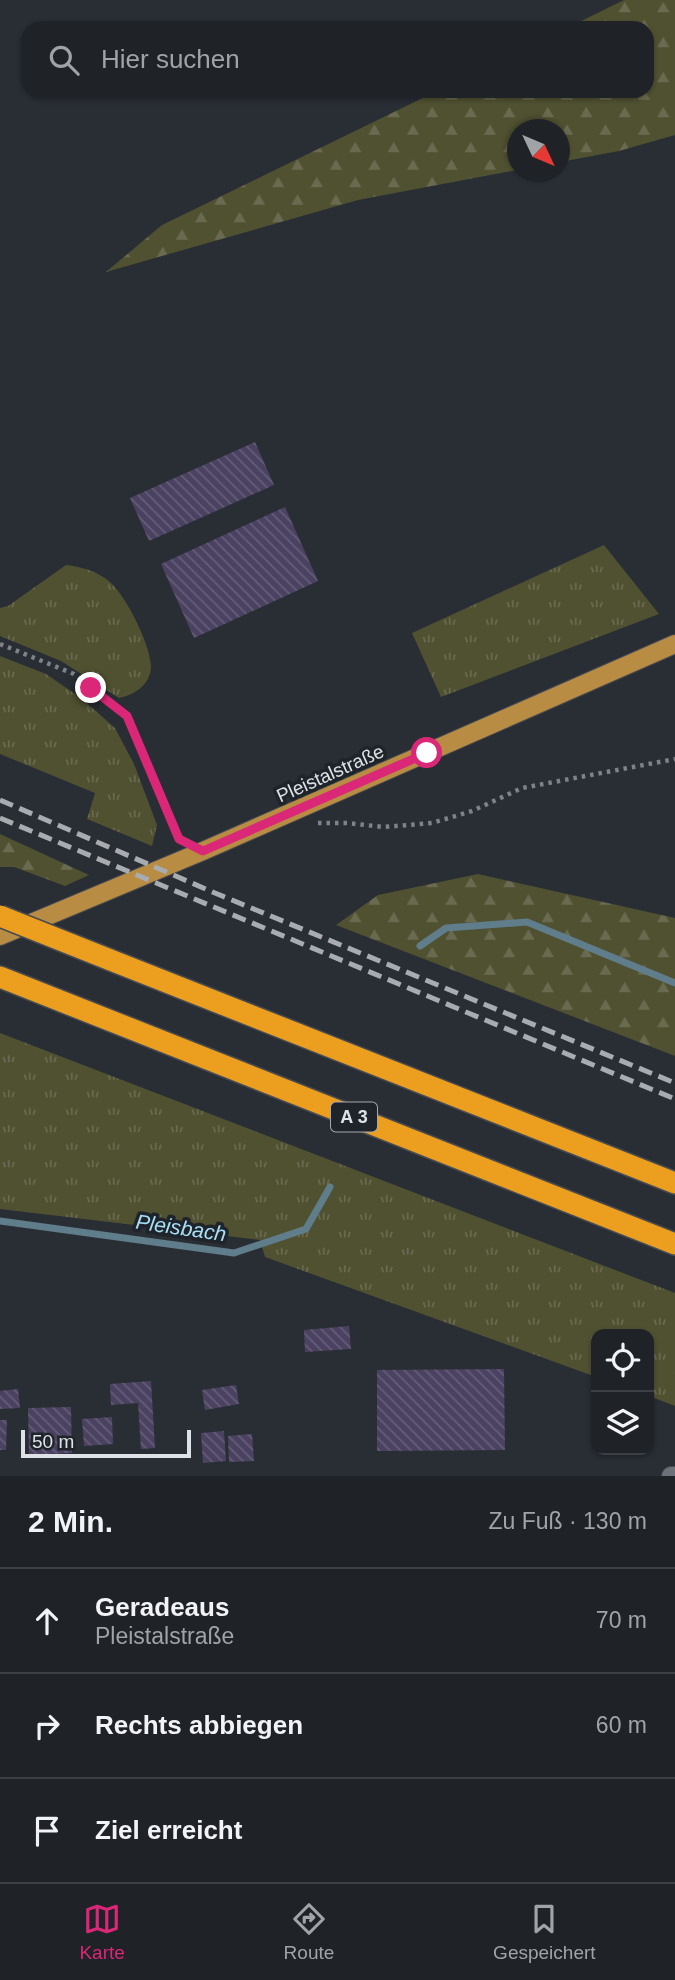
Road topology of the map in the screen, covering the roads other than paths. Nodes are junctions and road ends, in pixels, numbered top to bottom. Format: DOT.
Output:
graph roads {
  1 [pos="675,644"];
  2 [pos="0,916"];
  3 [pos="0,936"];
  4 [pos="0,977"];
  5 [pos="675,1183"];
  6 [pos="675,1244"];
  1 -- 3 [label="main road, Pleistalstraße"];
  2 -- 5 [label="highway, bridge"];
  4 -- 6 [label="highway, A 3"];
}
